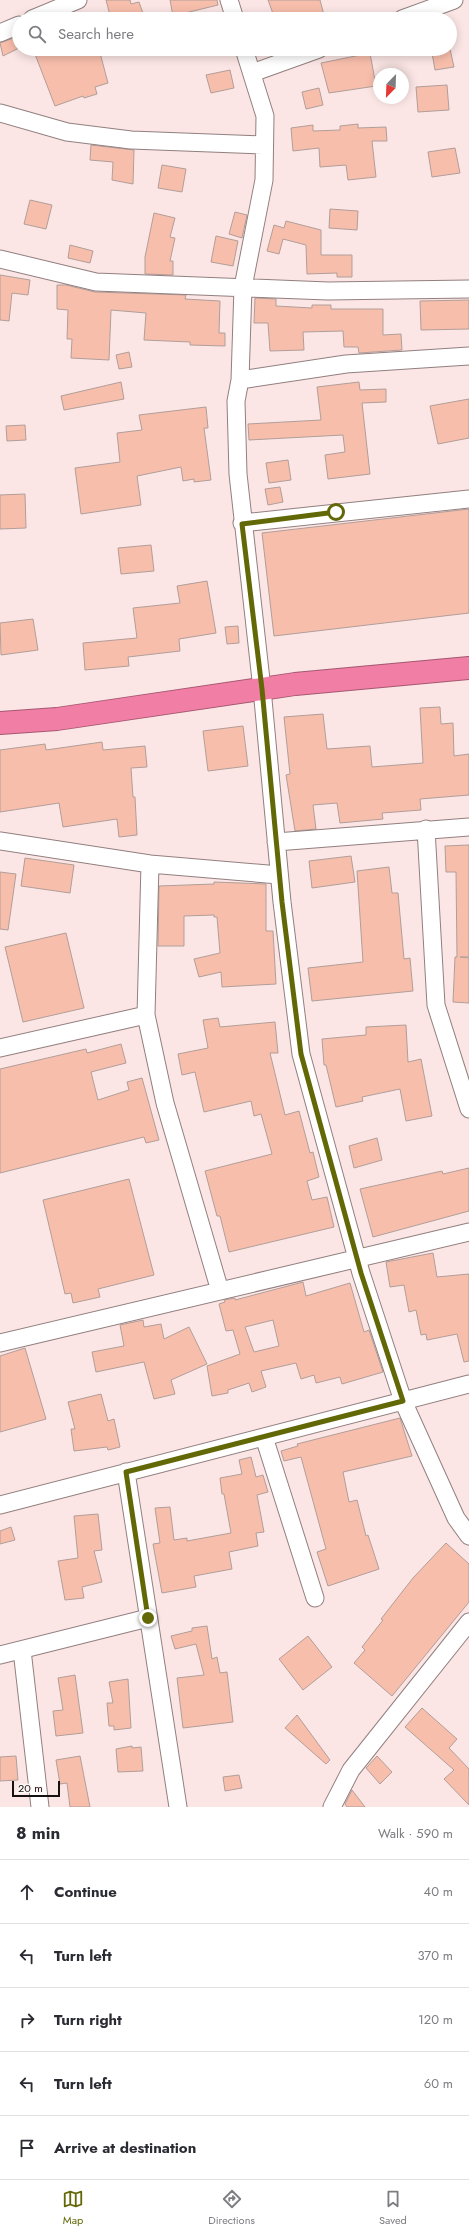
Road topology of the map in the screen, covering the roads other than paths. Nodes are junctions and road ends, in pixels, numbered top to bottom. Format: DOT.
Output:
graph roads {
  1 [pos="78,0"];
  2 [pos="229,0"];
  3 [pos="454,0"];
  4 [pos="49,12"];
  5 [pos="233,12"];
  6 [pos="421,12"];
  7 [pos="12,28"];
  8 [pos="0,33"];
  9 [pos="246,56"];
  10 [pos="299,56"];
  11 [pos="252,73"];
  12 [pos="0,114"];
  13 [pos="264,145"];
  14 [pos="0,259"];
  15 [pos="243,287"];
  16 [pos="469,290"];
  17 [pos="469,356"];
  18 [pos="240,380"];
  19 [pos="469,499"];
  20 [pos="242,524"];
  21 [pos="469,668"];
  22 [pos="262,689"];
  23 [pos="0,723"];
  24 [pos="469,827"];
  25 [pos="426,829"];
  26 [pos="0,841"];
  27 [pos="276,842"];
  28 [pos="150,864"];
  29 [pos="279,875"];
  30 [pos="146,1015"];
  31 [pos="0,1048"];
  32 [pos="465,1086"];
  33 [pos="469,1109"];
  34 [pos="469,1232"];
  35 [pos="357,1259"];
  36 [pos="220,1291"];
  37 [pos="0,1343"];
  38 [pos="469,1384"];
  39 [pos="403,1401"];
  40 [pos="264,1437"];
  41 [pos="126,1472"];
  42 [pos="0,1505"];
  43 [pos="469,1536"];
  44 [pos="315,1598"];
  45 [pos="148,1618"];
  46 [pos="469,1622"];
  47 [pos="22,1650"];
  48 [pos="0,1654"];
  49 [pos="40,1807"];
  50 [pos="178,1807"];
  51 [pos="332,1807"];
  1 -- 4 [label="street"];
  2 -- 5 [label="street"];
  3 -- 6 [label="street"];
  7 -- 8 [label="street"];
  9 -- 11 [label="street"];
  10 -- 11 [label="street"];
  11 -- 13 [label="street"];
  12 -- 13 [label="street"];
  13 -- 15 [label="street"];
  14 -- 15 [label="street"];
  15 -- 16 [label="street"];
  15 -- 18 [label="street"];
  17 -- 18 [label="street"];
  18 -- 20 [label="street"];
  19 -- 20 [label="street"];
  20 -- 22 [label="street"];
  21 -- 22 [label="highway"];
  22 -- 23 [label="highway"];
  22 -- 27 [label="street"];
  24 -- 25 [label="street"];
  25 -- 27 [label="street"];
  25 -- 32 [label="street"];
  26 -- 28 [label="street"];
  27 -- 29 [label="street"];
  28 -- 29 [label="street"];
  28 -- 30 [label="street"];
  29 -- 35 [label="street"];
  30 -- 31 [label="street"];
  30 -- 36 [label="street"];
  32 -- 33 [label="street"];
  34 -- 35 [label="street"];
  35 -- 36 [label="street"];
  35 -- 39 [label="street"];
  36 -- 37 [label="street"];
  38 -- 39 [label="street"];
  39 -- 40 [label="street"];
  39 -- 43 [label="street"];
  40 -- 41 [label="street"];
  40 -- 44 [label="street"];
  41 -- 42 [label="street"];
  41 -- 45 [label="street"];
  45 -- 47 [label="street"];
  45 -- 50 [label="street"];
  46 -- 51 [label="street"];
  47 -- 48 [label="street"];
  47 -- 49 [label="street"];
}
